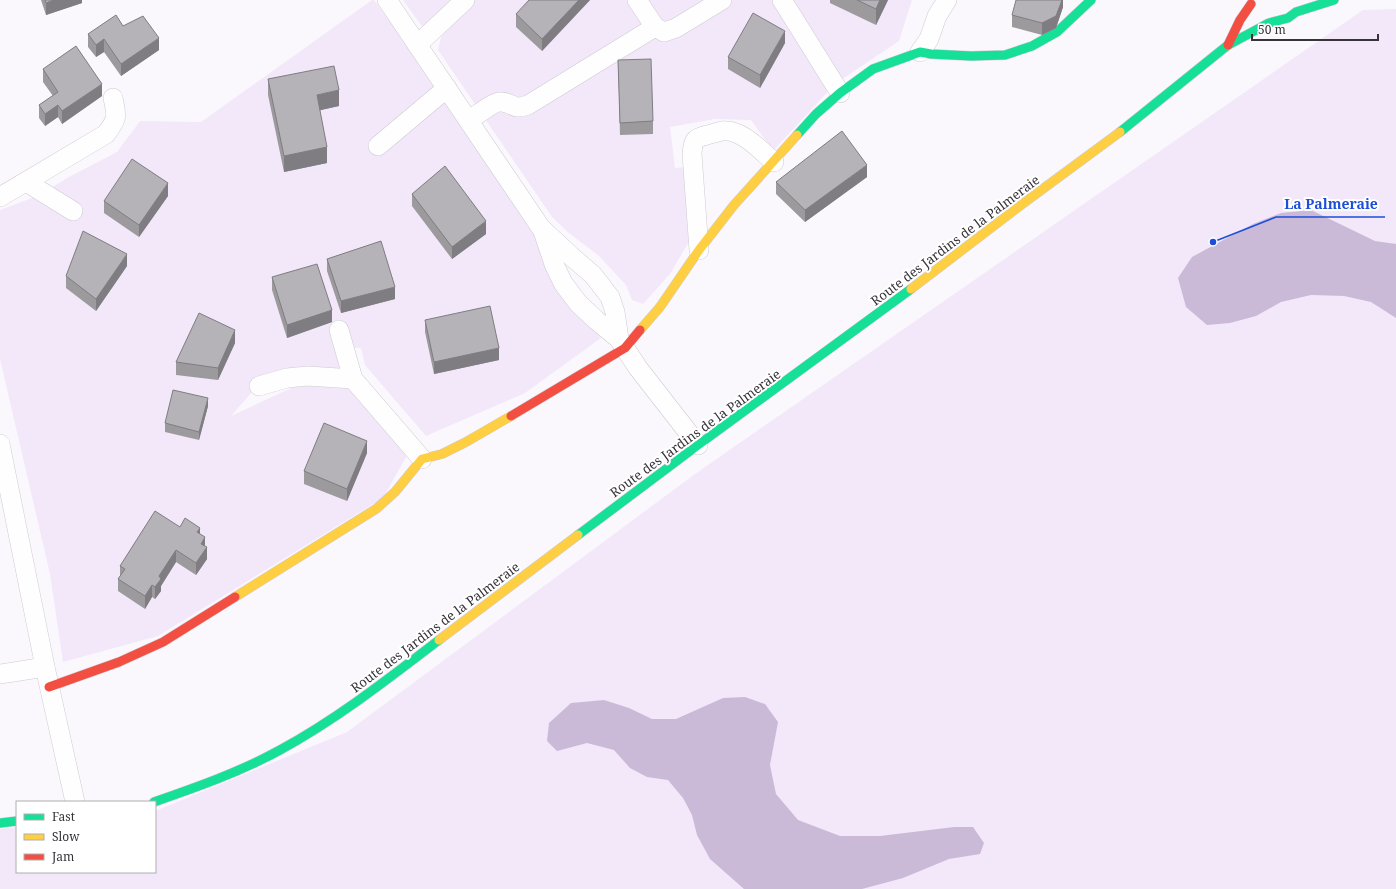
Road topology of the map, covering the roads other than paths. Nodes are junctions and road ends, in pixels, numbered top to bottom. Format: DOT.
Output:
graph roads {
  1 [pos="387,0"];
  2 [pos="465,0"];
  3 [pos="637,0"];
  4 [pos="722,0"];
  5 [pos="782,0"];
  6 [pos="947,0"];
  7 [pos="1091,0"];
  8 [pos="1303,0"];
  9 [pos="1334,0"];
  10 [pos="1250,2"];
  11 [pos="1296,12"];
  12 [pos="1277,21"];
  13 [pos="655,27"];
  14 [pos="418,45"];
  15 [pos="1228,45"];
  16 [pos="920,52"];
  17 [pos="447,88"];
  18 [pos="840,93"];
  19 [pos="113,98"];
  20 [pos="469,120"];
  21 [pos="378,146"];
  22 [pos="774,162"];
  23 [pos="26,182"];
  24 [pos="0,197"];
  25 [pos="73,211"];
  26 [pos="542,228"];
  27 [pos="699,250"];
  28 [pos="339,330"];
  29 [pos="622,344"];
  30 [pos="353,379"];
  31 [pos="259,386"];
  32 [pos="0,444"];
  33 [pos="698,445"];
  34 [pos="422,459"];
  35 [pos="7,510"];
  36 [pos="45,667"];
  37 [pos="0,674"];
  38 [pos="49,687"];
  39 [pos="75,801"];
  40 [pos="156,801"];
  41 [pos="16,822"];
  42 [pos="0,823"];
  1 -- 14 [label="street"];
  2 -- 14 [label="street"];
  3 -- 13 [label="street"];
  4 -- 13 [label="street"];
  5 -- 18 [label="street"];
  6 -- 16 [label="street"];
  7 -- 16 [label="street"];
  8 -- 11 [label="street"];
  9 -- 11 [label="street, Route des Jardins de la Palmeraie"];
  10 -- 12 [label="street, Route des Jardins de la Palmeraie"];
  10 -- 15 [label="street, Route des Jardins de la Palmeraie"];
  11 -- 12 [label="street, Route des Jardins de la Palmeraie"];
  12 -- 15 [label="street, Route des Jardins de la Palmeraie"];
  13 -- 20 [label="street"];
  14 -- 17 [label="street"];
  15 -- 33 [label="street, Route des Jardins de la Palmeraie"];
  16 -- 18 [label="street"];
  17 -- 20 [label="street"];
  17 -- 21 [label="street"];
  18 -- 22 [label="street"];
  19 -- 23 [label="street"];
  20 -- 26 [label="street"];
  22 -- 27 [label="street"];
  22 -- 27 [label="street"];
  23 -- 24 [label="street"];
  23 -- 25 [label="street"];
  26 -- 29 [label="street"];
  26 -- 29 [label="street"];
  27 -- 29 [label="street"];
  28 -- 30 [label="street"];
  29 -- 33 [label="street"];
  29 -- 34 [label="street"];
  30 -- 31 [label="street"];
  30 -- 34 [label="street"];
  32 -- 35 [label="street"];
  33 -- 40 [label="street, Route des Jardins de la Palmeraie"];
  34 -- 38 [label="street"];
  35 -- 36 [label="street"];
  36 -- 37 [label="street"];
  36 -- 38 [label="street"];
  38 -- 39 [label="street"];
  41 -- 42 [label="street"];
}
